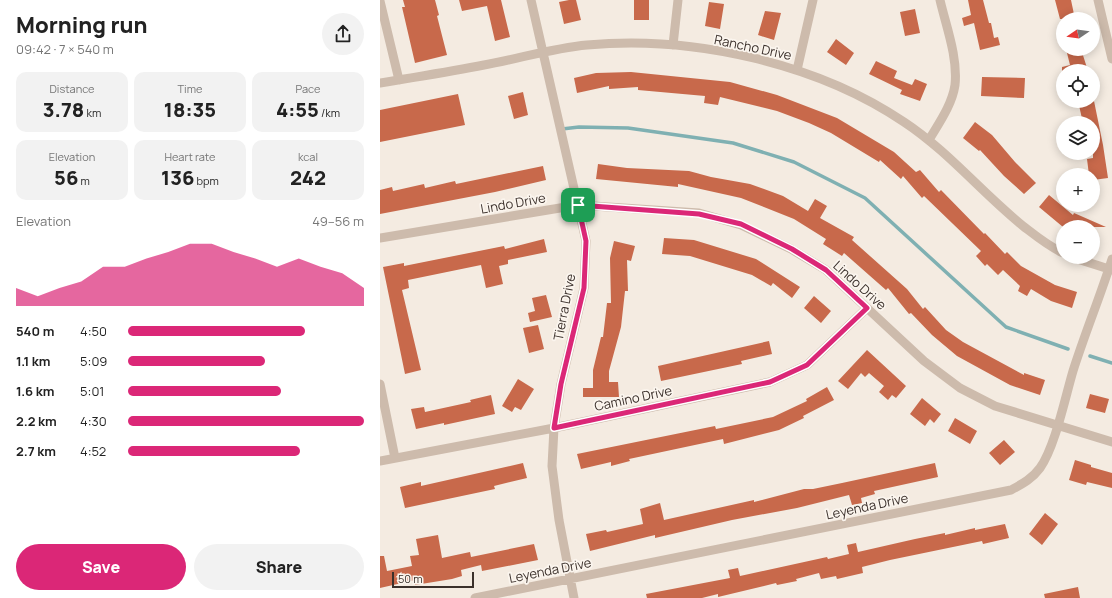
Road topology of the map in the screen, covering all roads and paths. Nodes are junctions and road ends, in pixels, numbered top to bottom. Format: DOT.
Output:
graph roads {
  1 [pos="531,0"];
  2 [pos="678,0"];
  3 [pos="813,0"];
  4 [pos="940,0"];
  5 [pos="1098,0"];
  6 [pos="380,1"];
  7 [pos="673,45"];
  8 [pos="543,53"];
  9 [pos="1112,59"];
  10 [pos="797,70"];
  11 [pos="399,80"];
  12 [pos="380,83"];
  13 [pos="929,140"];
  14 [pos="578,205"];
  15 [pos="380,238"];
  16 [pos="1056,250"];
  17 [pos="1112,259"];
  18 [pos="1092,264"];
  19 [pos="1110,270"];
  20 [pos="867,308"];
  21 [pos="380,384"];
  22 [pos="1057,426"];
  23 [pos="554,428"];
  24 [pos="1112,442"];
  25 [pos="396,458"];
  26 [pos="380,461"];
  27 [pos="571,580"];
  28 [pos="476,598"];
  29 [pos="574,598"];
  1 -- 8 [label="street, Tierra Drive"];
  2 -- 7 [label="street"];
  3 -- 10 [label="street"];
  4 -- 13 [label="street"];
  5 -- 9 [label="street"];
  6 -- 11 [label="street"];
  7 -- 8 [label="street, Rancho Drive"];
  7 -- 10 [label="street, Rancho Drive"];
  8 -- 11 [label="street, Rancho Drive"];
  8 -- 14 [label="street, Tierra Drive"];
  10 -- 13 [label="street, Rancho Drive"];
  11 -- 12 [label="street, Rancho Drive"];
  13 -- 16 [label="street, Rancho Drive"];
  14 -- 15 [label="street, Lindo Drive"];
  14 -- 20 [label="street, Lindo Drive"];
  14 -- 23 [label="street, Tierra Drive"];
  17 -- 19 [label="street, Leyenda Drive"];
  18 -- 19 [label="street"];
  19 -- 22 [label="street, Leyenda Drive"];
  20 -- 22 [label="street, Lindo Drive"];
  20 -- 23 [label="street, Camino Drive"];
  21 -- 25 [label="street"];
  22 -- 24 [label="street, Lindo Drive"];
  22 -- 27 [label="street, Leyenda Drive"];
  23 -- 25 [label="street, Camino Drive"];
  23 -- 27 [label="street, Tierra Drive"];
  25 -- 26 [label="street, Camino Drive"];
  27 -- 28 [label="street, Leyenda Drive"];
  27 -- 29 [label="street, Tierra Drive"];
}
